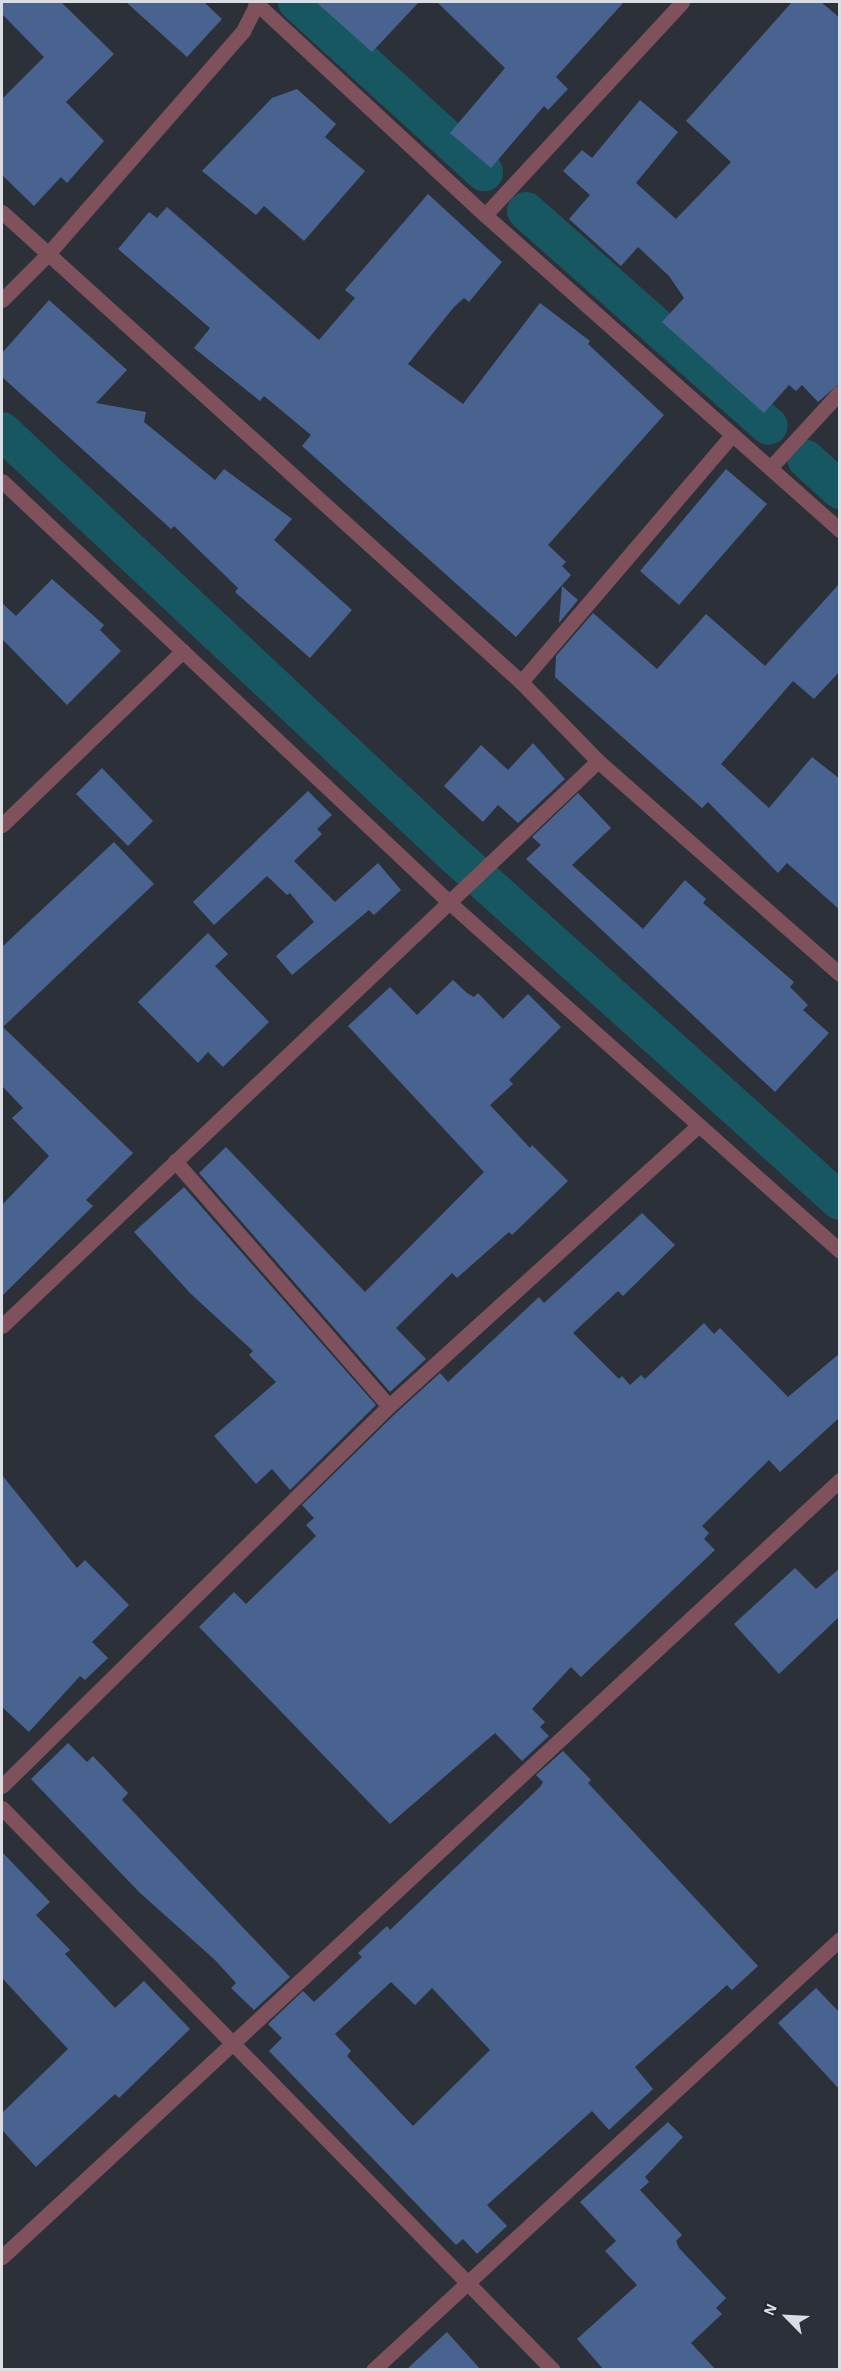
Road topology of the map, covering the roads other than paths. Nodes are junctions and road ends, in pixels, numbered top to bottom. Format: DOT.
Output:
graph roads {
  1 [pos="256,2"];
  2 [pos="682,2"];
  3 [pos="2,212"];
  4 [pos="485,215"];
  5 [pos="46,255"];
  6 [pos="2,300"];
  7 [pos="840,392"];
  8 [pos="732,435"];
  9 [pos="770,468"];
  10 [pos="2,481"];
  11 [pos="840,530"];
  12 [pos="183,651"];
  13 [pos="521,682"];
  14 [pos="598,761"];
  15 [pos="2,825"];
  16 [pos="451,904"];
  17 [pos="840,974"];
  18 [pos="699,1125"];
  19 [pos="175,1161"];
  20 [pos="840,1251"];
  21 [pos="2,1326"];
  22 [pos="389,1406"];
  23 [pos="840,1480"];
  24 [pos="2,1786"];
  25 [pos="2,1808"];
  26 [pos="840,1939"];
  27 [pos="233,2042"];
  28 [pos="2,2257"];
  29 [pos="467,2281"];
  30 [pos="373,2370"];
  31 [pos="553,2370"];
  1 -- 4 [label="street"];
  1 -- 5 [label="street"];
  2 -- 4 [label="street"];
  3 -- 5 [label="street"];
  4 -- 8 [label="street"];
  5 -- 6 [label="street"];
  5 -- 13 [label="street"];
  7 -- 9 [label="street"];
  8 -- 9 [label="street"];
  8 -- 13 [label="street"];
  9 -- 11 [label="street"];
  10 -- 12 [label="street"];
  12 -- 15 [label="street"];
  12 -- 16 [label="street"];
  13 -- 14 [label="street"];
  14 -- 16 [label="street"];
  14 -- 17 [label="street"];
  16 -- 18 [label="street"];
  16 -- 19 [label="street"];
  18 -- 20 [label="street"];
  18 -- 22 [label="street"];
  19 -- 21 [label="street"];
  19 -- 22 [label="street"];
  22 -- 24 [label="street"];
  23 -- 27 [label="street"];
  25 -- 27 [label="street"];
  26 -- 29 [label="street"];
  27 -- 28 [label="street"];
  27 -- 29 [label="street"];
  29 -- 30 [label="street"];
  29 -- 31 [label="street"];
}
